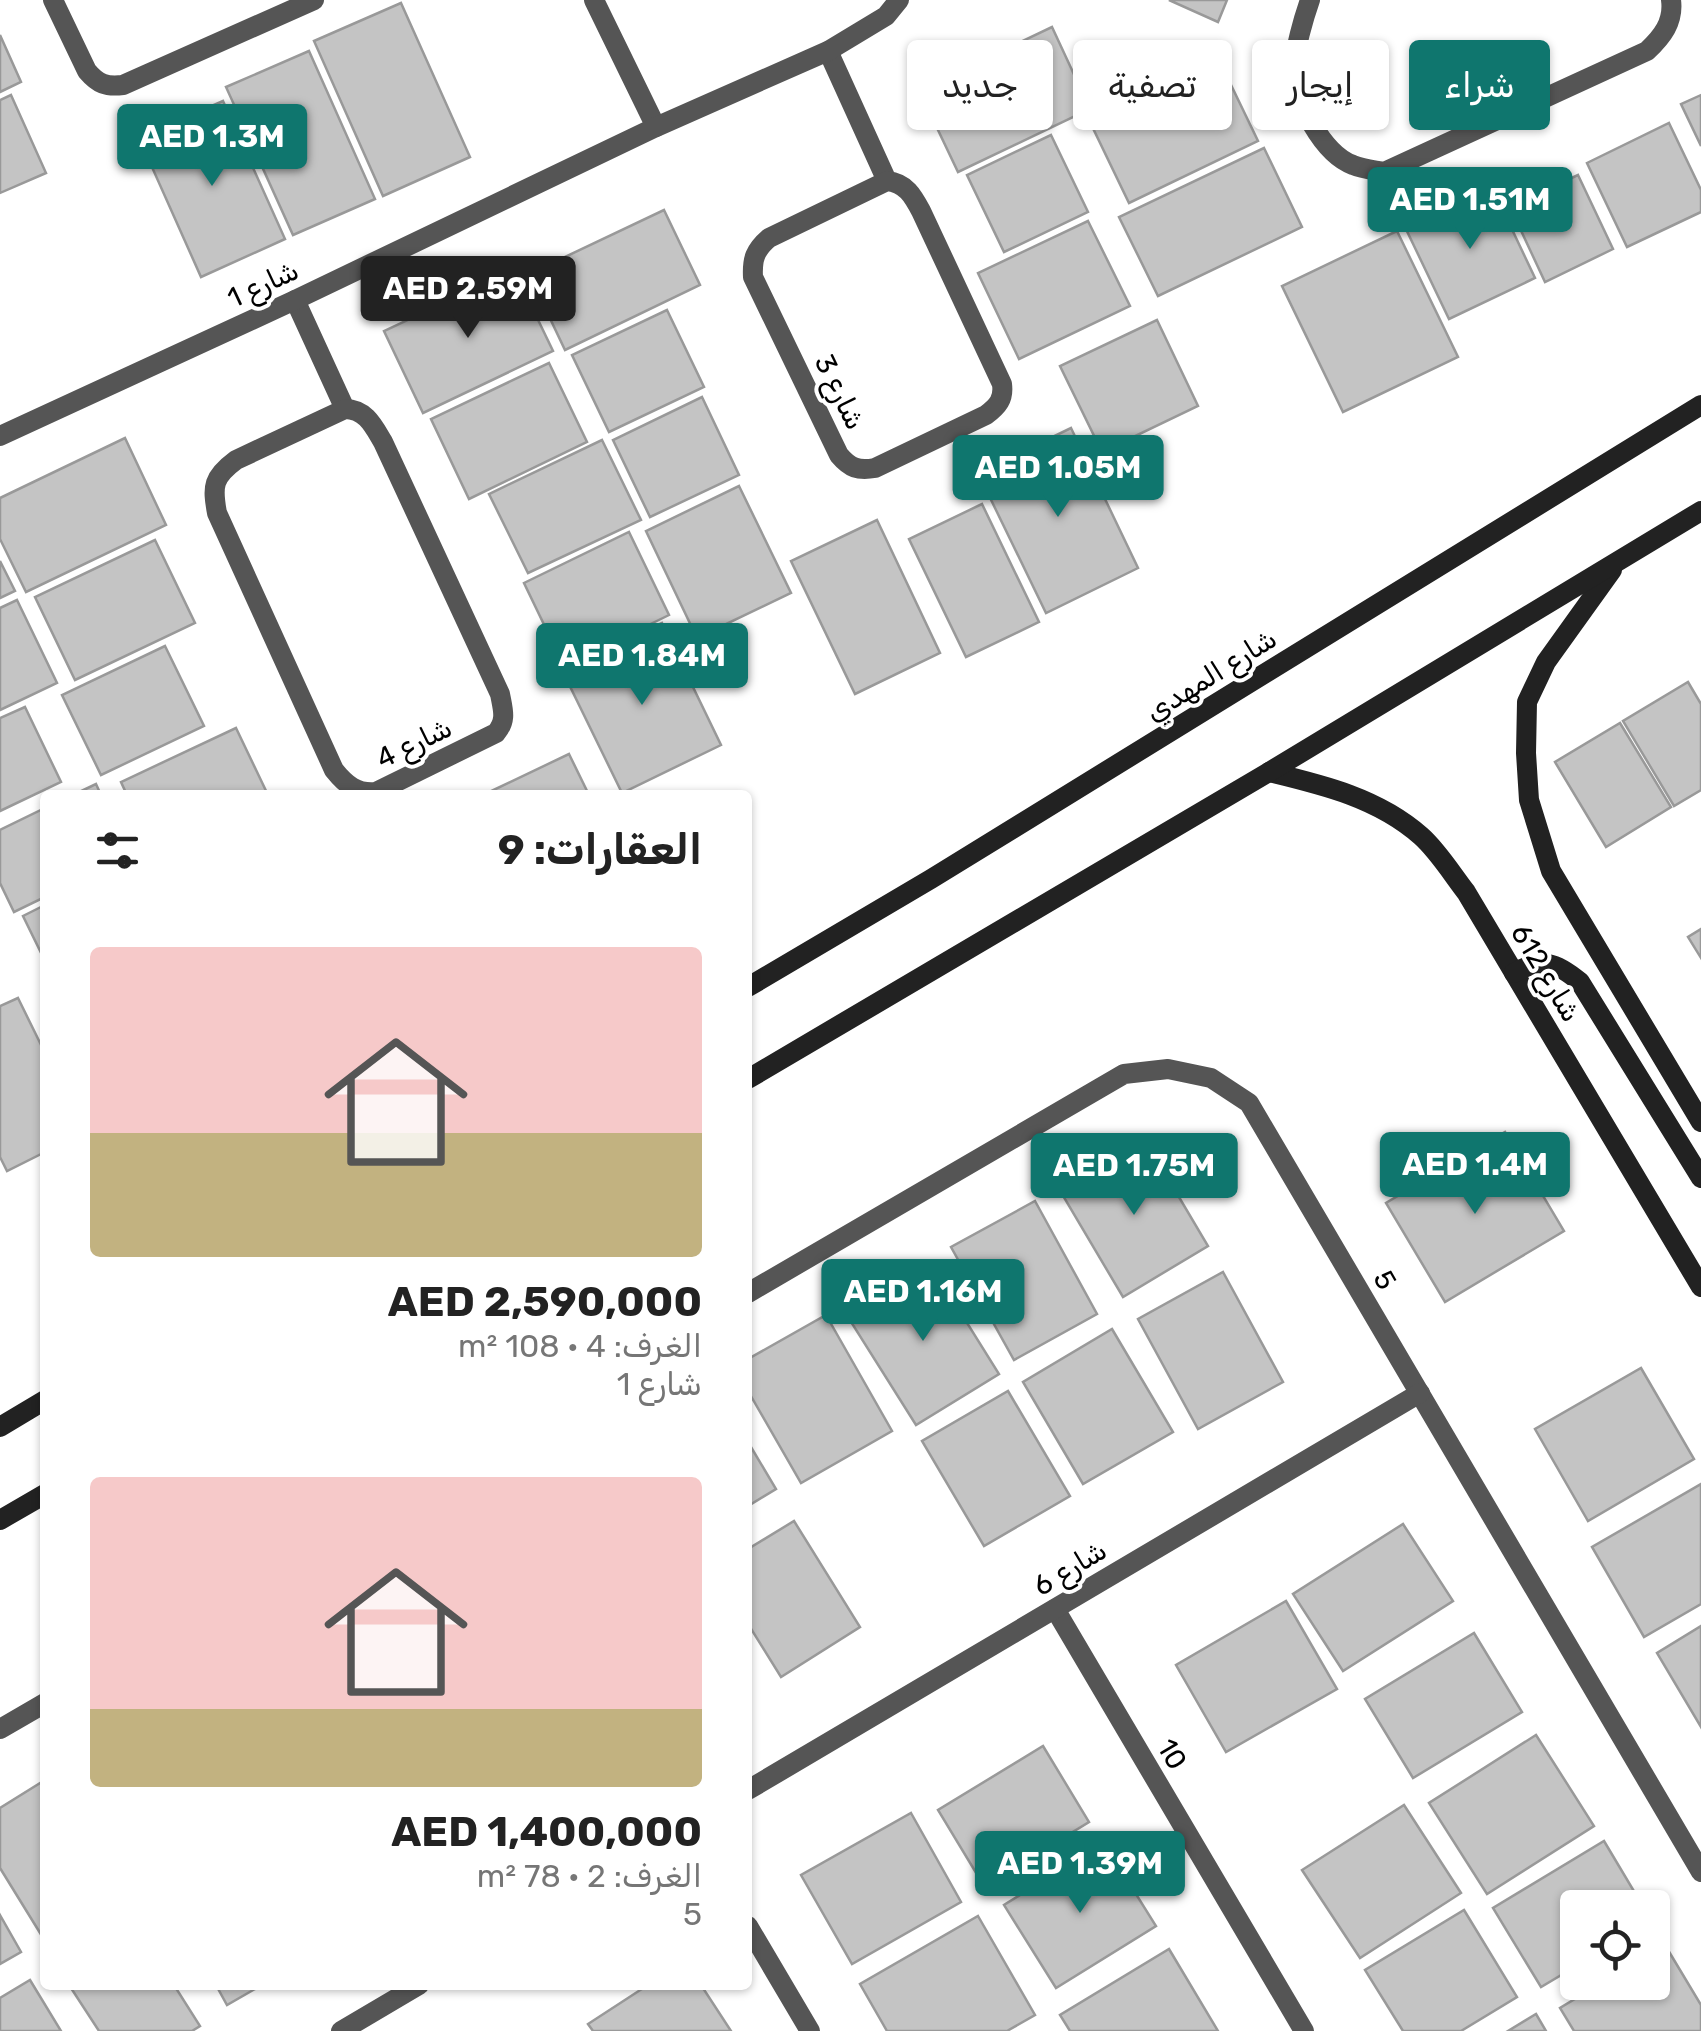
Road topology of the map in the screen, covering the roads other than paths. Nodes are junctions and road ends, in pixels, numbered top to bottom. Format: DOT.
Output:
graph roads {
  1 [pos="53,0"];
  2 [pos="314,0"];
  3 [pos="594,0"];
  4 [pos="900,0"];
  5 [pos="1310,0"];
  6 [pos="1671,0"];
  7 [pos="828,51"];
  8 [pos="656,127"];
  9 [pos="887,181"];
  10 [pos="295,300"];
  11 [pos="1701,404"];
  12 [pos="345,410"];
  13 [pos="0,436"];
  14 [pos="1701,511"];
  15 [pos="1619,560"];
  16 [pos="1269,772"];
  17 [pos="356,790"];
  18 [pos="380,790"];
  19 [pos="1514,973"];
  20 [pos="752,985"];
  21 [pos="752,1077"];
  22 [pos="1701,1122"];
  23 [pos="1701,1178"];
  24 [pos="1701,1287"];
  25 [pos="752,1291"];
  26 [pos="1420,1393"];
  27 [pos="40,1403"];
  28 [pos="0,1427"];
  29 [pos="40,1497"];
  30 [pos="0,1520"];
  31 [pos="1054,1609"];
  32 [pos="40,1706"];
  33 [pos="0,1729"];
  34 [pos="752,1788"];
  35 [pos="1701,1872"];
  36 [pos="752,1933"];
  37 [pos="411,1990"];
  38 [pos="341,2031"];
  39 [pos="810,2031"];
  40 [pos="1304,2031"];
  1 -- 2 [label="street"];
  3 -- 8 [label="street"];
  4 -- 7 [label="street, شارع 1"];
  5 -- 6 [label="street"];
  7 -- 8 [label="street, شارع 1"];
  7 -- 9 [label="street, شارع 3"];
  8 -- 10 [label="street, شارع 1"];
  9 -- 9 [label="street, شارع 3"];
  10 -- 12 [label="street, شارع 4"];
  10 -- 13 [label="street, شارع 1"];
  11 -- 20 [label="main road, شارع المهدي"];
  12 -- 17 [label="street, شارع 4"];
  12 -- 18 [label="street, شارع 4"];
  14 -- 15 [label="main road"];
  15 -- 16 [label="main road"];
  15 -- 22 [label="main road, شارع 612"];
  16 -- 19 [label="main road, شارع 612"];
  16 -- 21 [label="main road"];
  19 -- 23 [label="main road"];
  19 -- 24 [label="main road, شارع 612"];
  25 -- 26 [label="street, 5"];
  26 -- 31 [label="street, شارع 6"];
  26 -- 35 [label="street, 5"];
  27 -- 28 [label="main road"];
  29 -- 30 [label="main road"];
  31 -- 34 [label="street, شارع 6"];
  31 -- 40 [label="street, 10"];
  32 -- 33 [label="street"];
  36 -- 39 [label="street"];
  37 -- 38 [label="street"];
}
